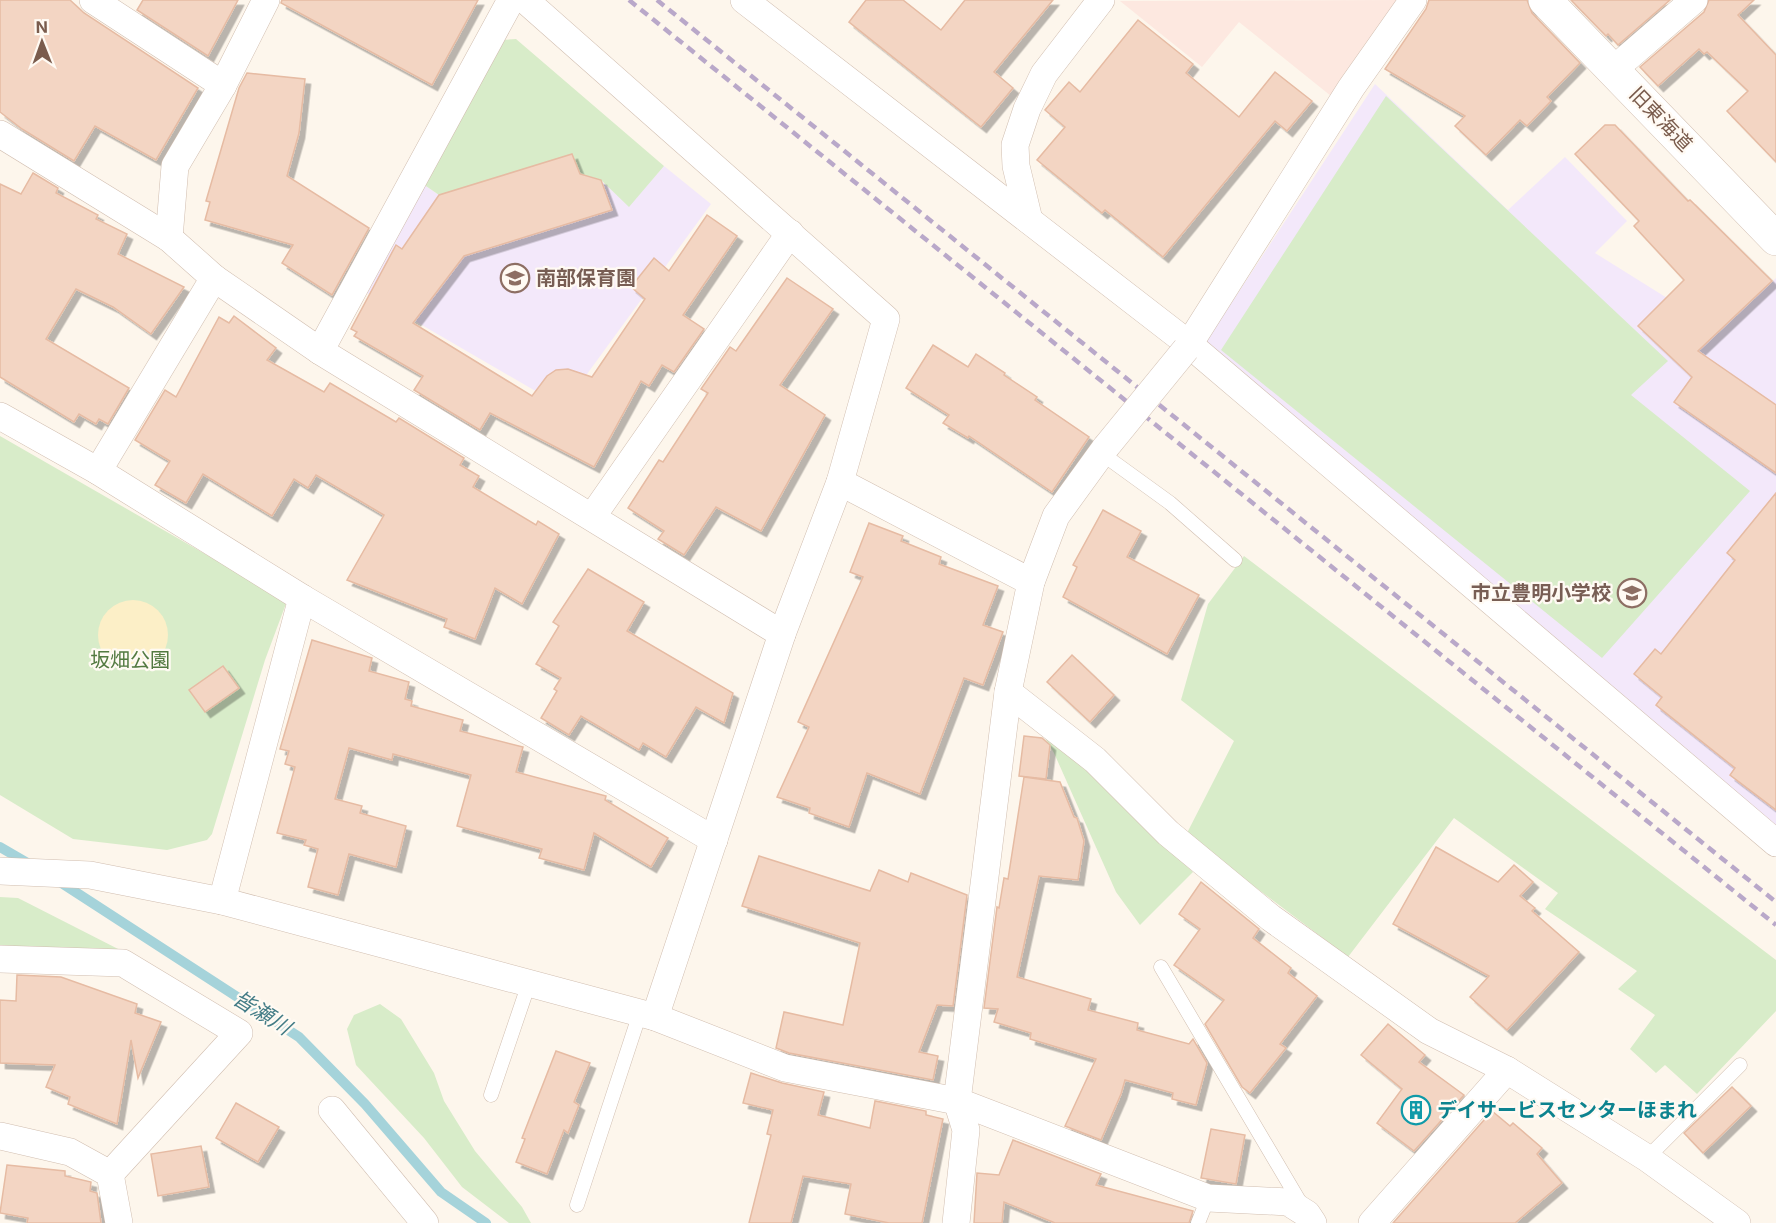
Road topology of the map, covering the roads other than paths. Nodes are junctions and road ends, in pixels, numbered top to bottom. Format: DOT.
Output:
graph roads {
  1 [pos="93,0"];
  2 [pos="267,0"];
  3 [pos="511,0"];
  4 [pos="525,0"];
  5 [pos="744,0"];
  6 [pos="1101,0"];
  7 [pos="1413,0"];
  8 [pos="1545,0"];
  9 [pos="1694,0"];
  10 [pos="1613,70"];
  11 [pos="223,85"];
  12 [pos="0,134"];
  13 [pos="1029,220"];
  14 [pos="790,233"];
  15 [pos="168,238"];
  16 [pos="1776,239"];
  17 [pos="214,278"];
  18 [pos="1188,347"];
  19 [pos="320,351"];
  20 [pos="0,416"];
  21 [pos="1104,450"];
  22 [pos="98,471"];
  23 [pos="840,482"];
  24 [pos="592,517"];
  25 [pos="1235,560"];
  26 [pos="1031,582"];
  27 [pos="302,598"];
  28 [pos="782,634"];
  29 [pos="1008,692"];
  30 [pos="714,840"];
  31 [pos="1776,843"];
  32 [pos="0,871"];
  33 [pos="222,901"];
  34 [pos="0,959"];
  35 [pos="1161,967"];
  36 [pos="529,983"];
  37 [pos="647,1015"];
  38 [pos="1740,1065"];
  39 [pos="1508,1070"];
  40 [pos="491,1095"];
  41 [pos="957,1101"];
  42 [pos="332,1110"];
  43 [pos="0,1136"];
  44 [pos="1647,1158"];
  45 [pos="110,1174"];
  46 [pos="1208,1198"];
  47 [pos="577,1205"];
  48 [pos="1310,1218"];
  49 [pos="119,1223"];
  50 [pos="425,1223"];
  51 [pos="956,1223"];
  52 [pos="1198,1223"];
  53 [pos="1372,1223"];
  54 [pos="1737,1223"];
  1 -- 11 [label="street"];
  2 -- 11 [label="street"];
  3 -- 19 [label="street"];
  4 -- 14 [label="street"];
  5 -- 13 [label="street"];
  6 -- 13 [label="street"];
  7 -- 18 [label="street"];
  8 -- 10 [label="street, 旧東海道"];
  9 -- 10 [label="street"];
  10 -- 16 [label="street, 旧東海道"];
  11 -- 15 [label="street"];
  12 -- 15 [label="street"];
  13 -- 18 [label="street"];
  14 -- 23 [label="street"];
  14 -- 24 [label="street"];
  15 -- 17 [label="street"];
  17 -- 19 [label="street"];
  17 -- 22 [label="street"];
  18 -- 21 [label="street, bridge"];
  18 -- 31 [label="street"];
  19 -- 24 [label="street"];
  20 -- 22 [label="street"];
  21 -- 25 [label="lane"];
  21 -- 26 [label="street"];
  22 -- 27 [label="street"];
  23 -- 26 [label="street"];
  23 -- 28 [label="street"];
  24 -- 28 [label="street"];
  26 -- 29 [label="street"];
  27 -- 30 [label="street"];
  27 -- 33 [label="street"];
  28 -- 30 [label="street"];
  29 -- 39 [label="street"];
  29 -- 41 [label="street"];
  30 -- 37 [label="street"];
  32 -- 33 [label="street"];
  33 -- 36 [label="street"];
  34 -- 45 [label="street"];
  35 -- 48 [label="lane"];
  36 -- 37 [label="street"];
  36 -- 40 [label="lane"];
  37 -- 41 [label="street"];
  37 -- 47 [label="lane"];
  38 -- 44 [label="lane"];
  39 -- 44 [label="street"];
  39 -- 53 [label="street"];
  41 -- 46 [label="street"];
  41 -- 51 [label="street"];
  42 -- 50 [label="street"];
  43 -- 45 [label="street"];
  44 -- 54 [label="street"];
  45 -- 49 [label="street"];
  46 -- 48 [label="street"];
  46 -- 52 [label="lane"];
}
